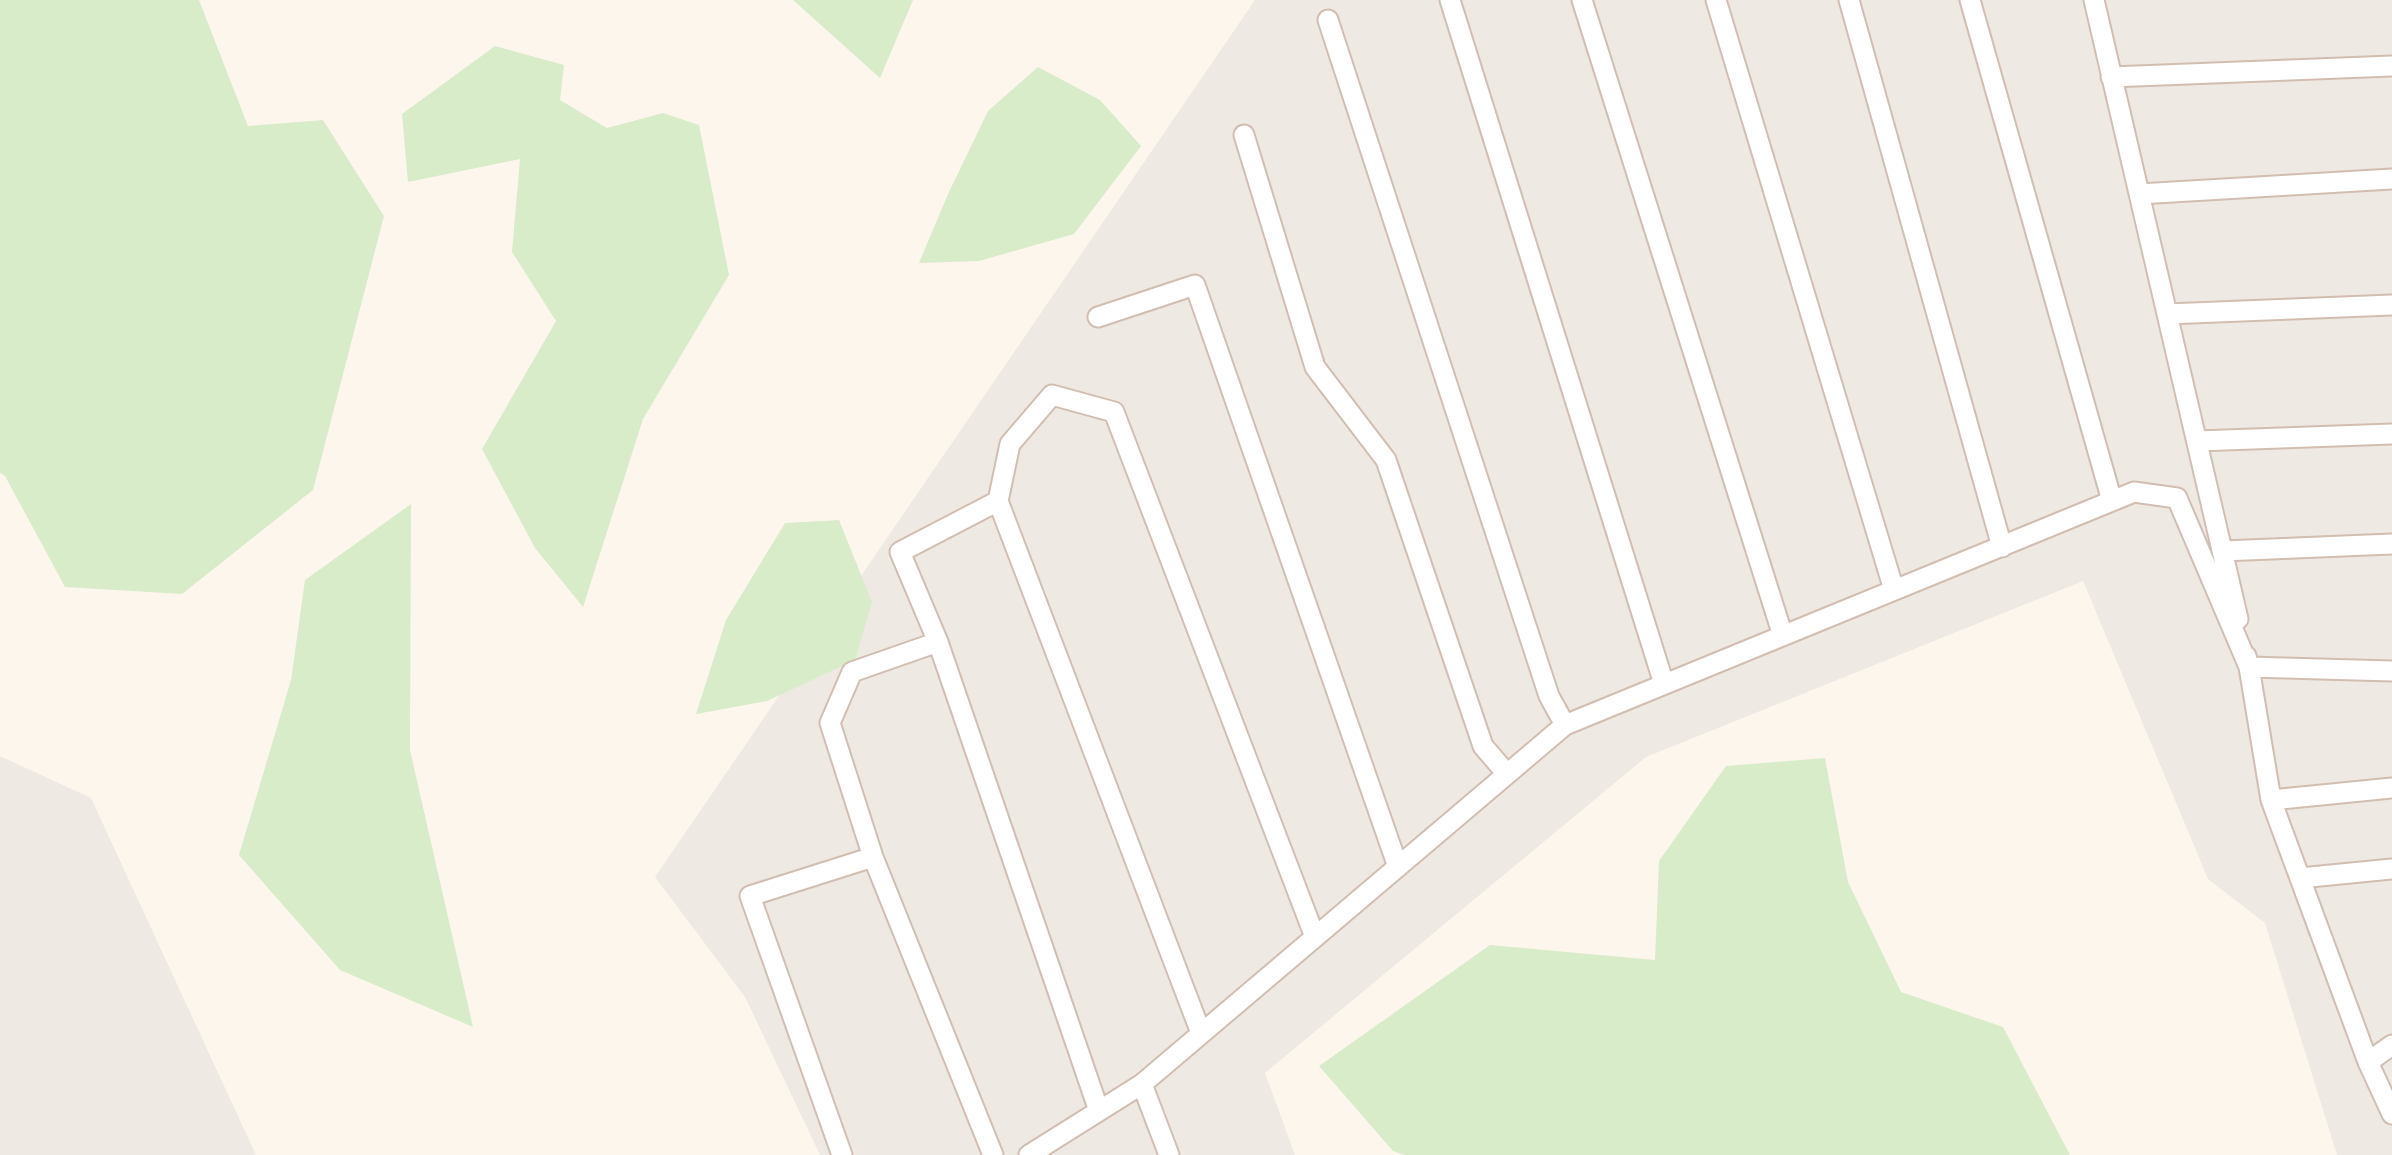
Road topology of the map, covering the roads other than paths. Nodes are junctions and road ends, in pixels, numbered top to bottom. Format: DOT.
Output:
graph roads {
  1 [pos="1450,0"];
  2 [pos="1582,0"];
  3 [pos="1716,0"];
  4 [pos="1849,0"];
  5 [pos="1970,0"];
  6 [pos="2094,0"];
  7 [pos="1328,20"];
  8 [pos="2392,66"];
  9 [pos="2111,76"];
  10 [pos="1244,135"];
  11 [pos="2392,179"];
  12 [pos="2139,194"];
  13 [pos="2392,304"];
  14 [pos="2167,314"];
  15 [pos="1098,317"];
  16 [pos="2392,434"];
  17 [pos="2197,441"];
  18 [pos="998,501"];
  19 [pos="2112,501"];
  20 [pos="2392,544"];
  21 [pos="2003,547"];
  22 [pos="2223,551"];
  23 [pos="1895,590"];
  24 [pos="1783,636"];
  25 [pos="938,642"];
  26 [pos="2249,667"];
  27 [pos="2392,671"];
  28 [pos="1664,684"];
  29 [pos="1565,725"];
  30 [pos="1507,774"];
  31 [pos="2392,788"];
  32 [pos="2271,800"];
  33 [pos="873,857"];
  34 [pos="1398,866"];
  35 [pos="2392,869"];
  36 [pos="2300,878"];
  37 [pos="1315,937"];
  38 [pos="1201,1033"];
  39 [pos="2392,1045"];
  40 [pos="2368,1062"];
  41 [pos="1142,1084"];
  42 [pos="1099,1111"];
  43 [pos="2392,1114"];
  44 [pos="842,1155"];
  45 [pos="993,1155"];
  46 [pos="1029,1155"];
  47 [pos="1169,1155"];
  1 -- 28 [label="lane"];
  2 -- 24 [label="lane"];
  3 -- 23 [label="lane"];
  4 -- 21 [label="lane"];
  5 -- 19 [label="lane"];
  6 -- 9 [label="lane"];
  7 -- 29 [label="lane"];
  8 -- 9 [label="lane"];
  9 -- 12 [label="lane"];
  10 -- 30 [label="lane"];
  11 -- 12 [label="lane"];
  12 -- 14 [label="lane"];
  13 -- 14 [label="lane"];
  14 -- 17 [label="lane"];
  15 -- 34 [label="lane"];
  16 -- 17 [label="lane"];
  17 -- 22 [label="lane"];
  18 -- 25 [label="lane"];
  18 -- 37 [label="lane"];
  18 -- 38 [label="lane"];
  19 -- 21 [label="lane"];
  19 -- 26 [label="lane"];
  20 -- 22 [label="lane"];
  21 -- 23 [label="lane"];
  22 -- 26 [label="lane"];
  23 -- 24 [label="lane"];
  24 -- 28 [label="lane"];
  25 -- 33 [label="lane"];
  25 -- 42 [label="lane"];
  26 -- 27 [label="lane"];
  26 -- 32 [label="lane"];
  28 -- 29 [label="lane"];
  29 -- 30 [label="lane"];
  30 -- 34 [label="lane"];
  31 -- 32 [label="lane"];
  32 -- 36 [label="lane"];
  33 -- 44 [label="lane"];
  33 -- 45 [label="lane"];
  34 -- 37 [label="lane"];
  35 -- 36 [label="lane"];
  36 -- 40 [label="lane"];
  37 -- 38 [label="lane"];
  38 -- 41 [label="lane"];
  39 -- 40 [label="lane"];
  40 -- 43 [label="lane"];
  41 -- 42 [label="lane"];
  41 -- 47 [label="lane"];
  42 -- 46 [label="lane"];
}
